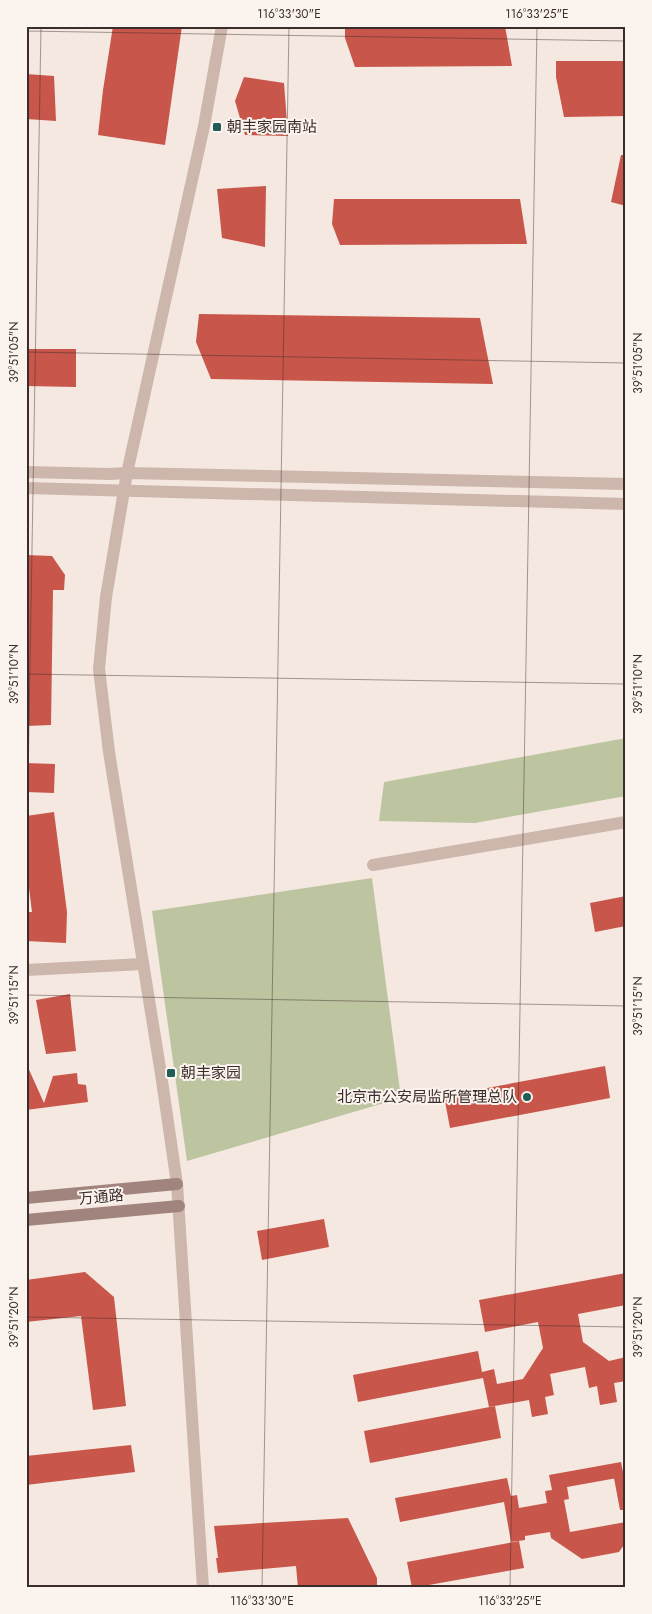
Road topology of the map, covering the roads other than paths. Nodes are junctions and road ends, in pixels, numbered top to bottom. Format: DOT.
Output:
graph roads {
  1 [pos="222,26"];
  2 [pos="26,472"];
  3 [pos="127,473"];
  4 [pos="626,484"];
  5 [pos="26,488"];
  6 [pos="124,491"];
  7 [pos="626,504"];
  8 [pos="626,822"];
  9 [pos="373,864"];
  10 [pos="143,964"];
  11 [pos="26,970"];
  12 [pos="176,1184"];
  13 [pos="26,1198"];
  14 [pos="179,1206"];
  15 [pos="26,1220"];
  16 [pos="203,1588"];
  1 -- 3 [label="street"];
  2 -- 3 [label="street"];
  3 -- 4 [label="street"];
  3 -- 6 [label="street"];
  5 -- 6 [label="street"];
  6 -- 7 [label="street"];
  6 -- 10 [label="street"];
  8 -- 9 [label="street"];
  10 -- 11 [label="street"];
  10 -- 12 [label="street"];
  12 -- 13 [label="main road, 万通路"];
  12 -- 14 [label="street"];
  14 -- 15 [label="main road, 万通路"];
  14 -- 16 [label="street"];
}
